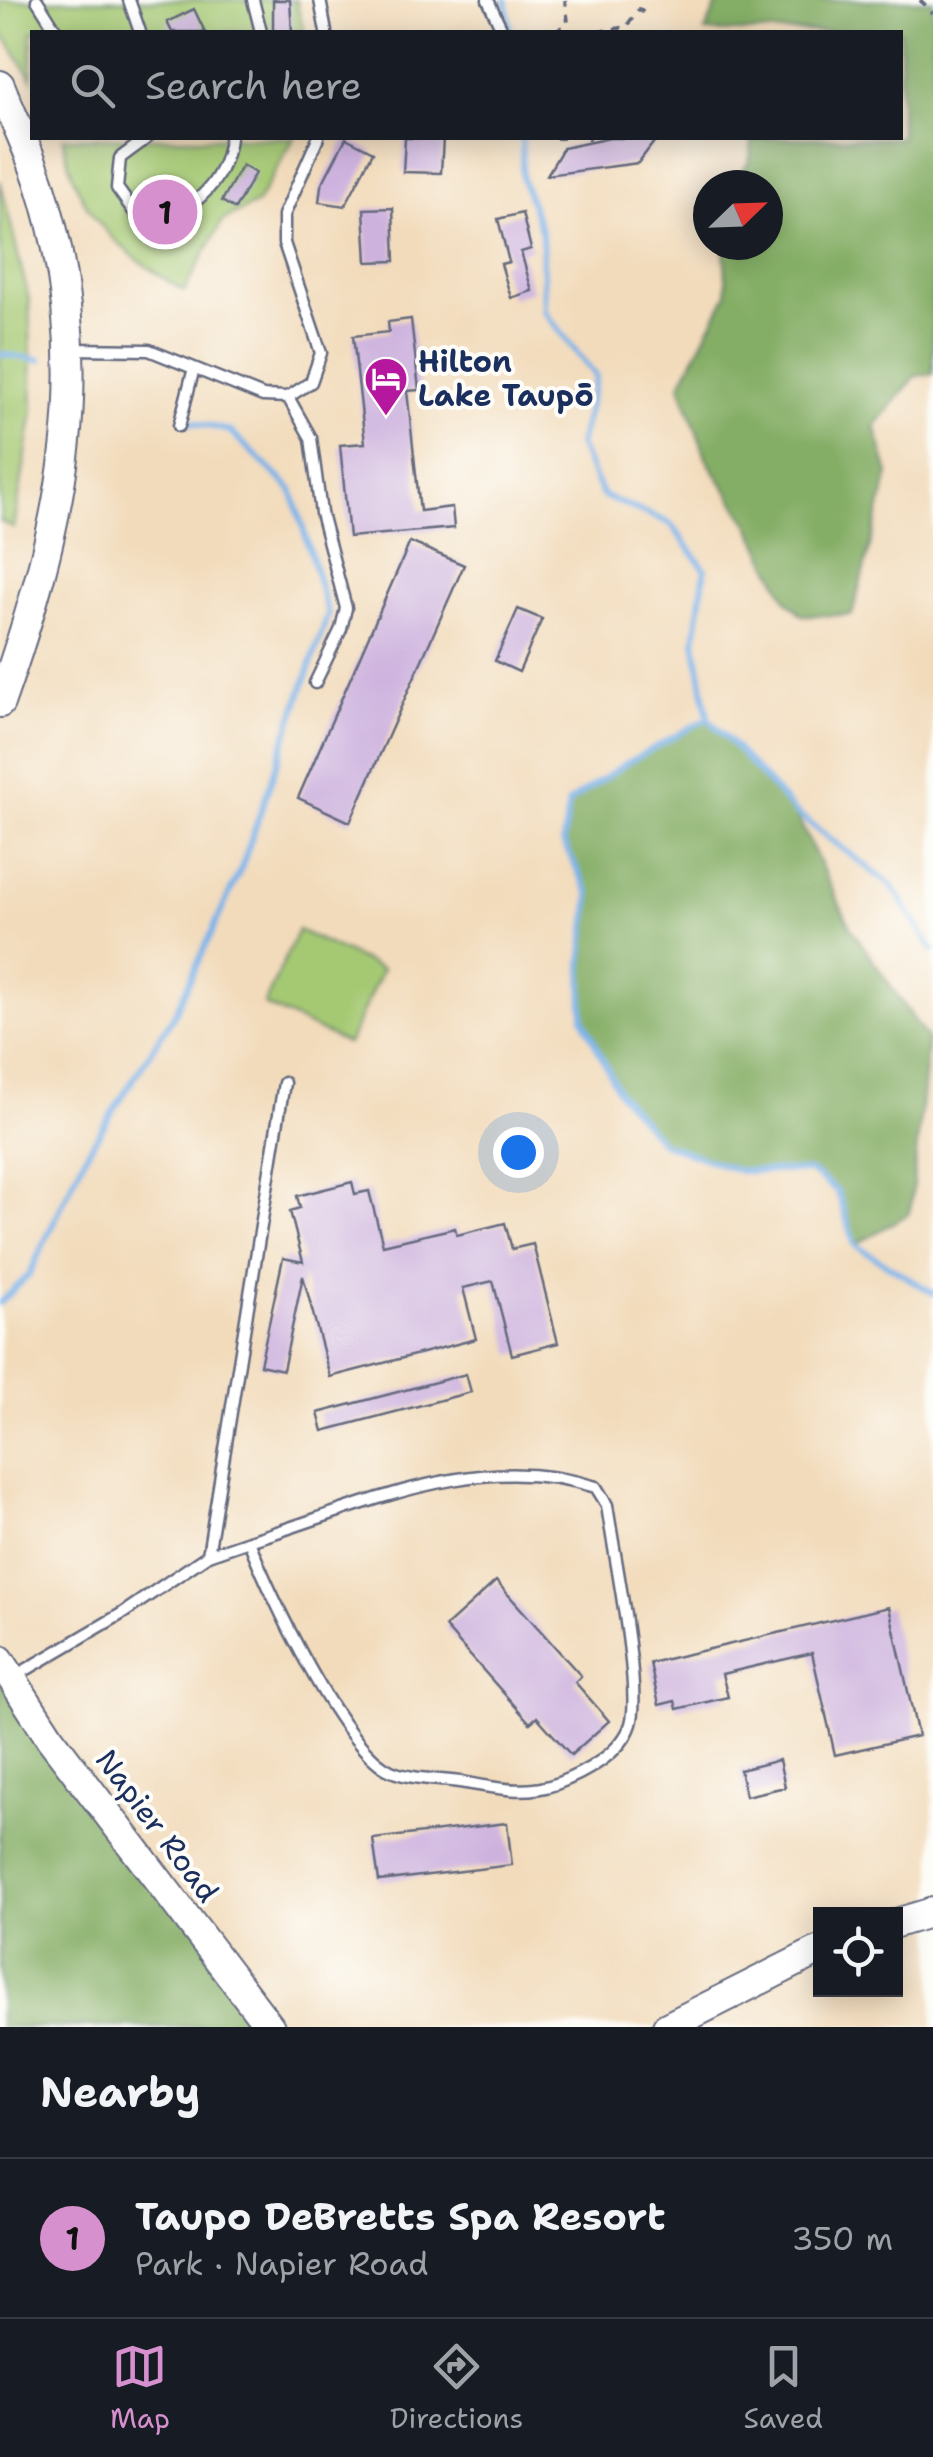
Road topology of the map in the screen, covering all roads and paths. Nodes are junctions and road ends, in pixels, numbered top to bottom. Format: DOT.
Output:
graph roads {
  1 [pos="37,0"];
  2 [pos="129,0"];
  3 [pos="253,0"];
  4 [pos="320,0"];
  5 [pos="488,0"];
  6 [pos="565,0"];
  7 [pos="920,0"];
  8 [pos="644,13"];
  9 [pos="933,13"];
  10 [pos="626,27"];
  11 [pos="55,30"];
  12 [pos="139,30"];
  13 [pos="260,30"];
  14 [pos="326,30"];
  15 [pos="502,30"];
  16 [pos="558,30"];
  17 [pos="609,30"];
  18 [pos="630,30"];
  19 [pos="0,85"];
  20 [pos="144,140"];
  21 [pos="230,140"];
  22 [pos="317,140"];
  23 [pos="68,349"];
  24 [pos="194,368"];
  25 [pos="288,397"];
  26 [pos="178,426"];
  27 [pos="315,683"];
  28 [pos="0,703"];
  29 [pos="284,1083"];
  30 [pos="249,1540"];
  31 [pos="208,1554"];
  32 [pos="5,1669"];
  33 [pos="933,1912"];
  34 [pos="903,1921"];
  35 [pos="813,1954"];
  36 [pos="242,1990"];
  37 [pos="270,2027"];
  38 [pos="282,2027"];
  39 [pos="667,2027"];
  1 -- 11 [label="lane"];
  2 -- 12 [label="lane"];
  3 -- 13 [label="lane"];
  4 -- 14 [label="lane"];
  5 -- 15 [label="lane"];
  6 -- 16 [label="path"];
  7 -- 9 [label="path"];
  8 -- 10 [label="path"];
  10 -- 17 [label="path"];
  10 -- 18 [label="path"];
  19 -- 23 [label="main road"];
  20 -- 21 [label="lane"];
  22 -- 25 [label="lane"];
  23 -- 24 [label="lane"];
  23 -- 28 [label="main road"];
  24 -- 25 [label="lane"];
  24 -- 26 [label="lane"];
  25 -- 27 [label="lane"];
  29 -- 31 [label="lane"];
  30 -- 30 [label="lane"];
  30 -- 31 [label="lane"];
  31 -- 32 [label="lane"];
  32 -- 36 [label="main road, Napier Road"];
  33 -- 34 [label="main road"];
  35 -- 39 [label="main road"];
  36 -- 37 [label="main road, Napier Road"];
  36 -- 38 [label="main road"];
}
